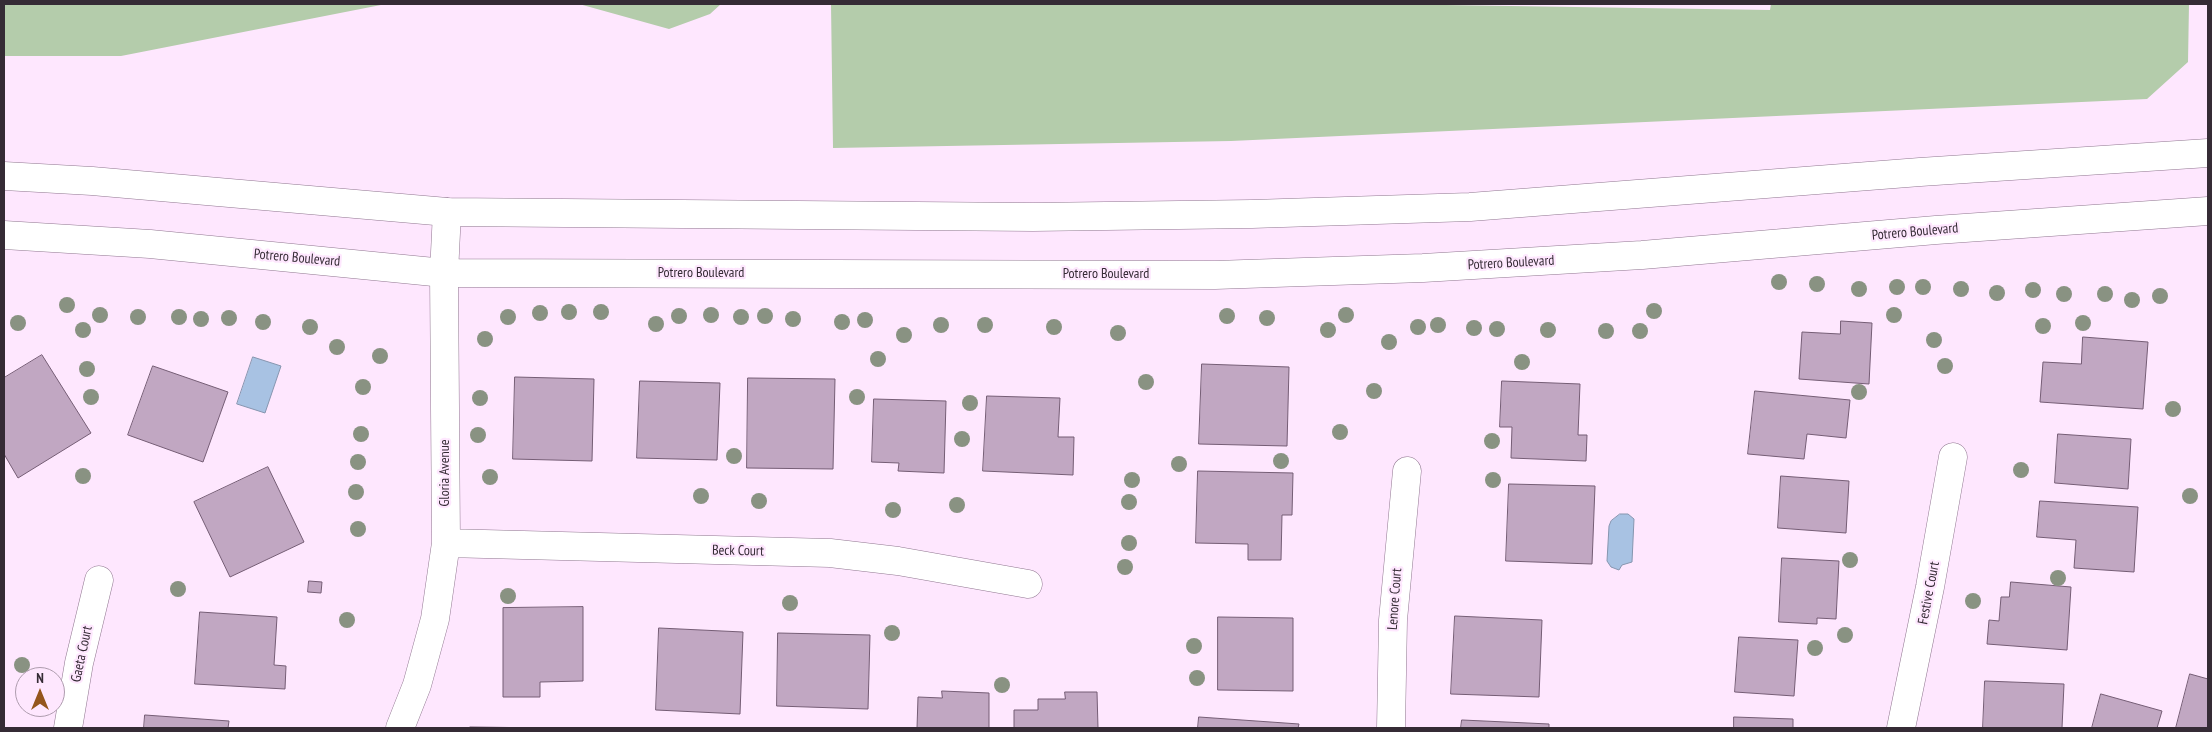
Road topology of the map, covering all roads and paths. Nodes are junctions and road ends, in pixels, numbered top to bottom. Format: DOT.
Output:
graph roads {
  1 [pos="2208,153"];
  2 [pos="4,176"];
  3 [pos="2208,211"];
  4 [pos="447,212"];
  5 [pos="4,235"];
  6 [pos="444,272"];
  7 [pos="1953,457"];
  8 [pos="1407,471"];
  9 [pos="446,544"];
  10 [pos="99,580"];
  11 [pos="1028,584"];
  12 [pos="68,728"];
  13 [pos="400,728"];
  14 [pos="1391,728"];
  15 [pos="1901,728"];
  1 -- 4 [label="street"];
  2 -- 4 [label="street"];
  3 -- 6 [label="street, Potrero Boulevard"];
  4 -- 6 [label="street, Gloria Avenue"];
  5 -- 6 [label="street, Potrero Boulevard"];
  6 -- 9 [label="street, Gloria Avenue"];
  7 -- 15 [label="street, Festive Court"];
  8 -- 14 [label="street, Lenore Court"];
  9 -- 11 [label="street, Beck Court"];
  9 -- 13 [label="street, Gloria Avenue"];
  10 -- 12 [label="street, Gaeta Court"];
}
